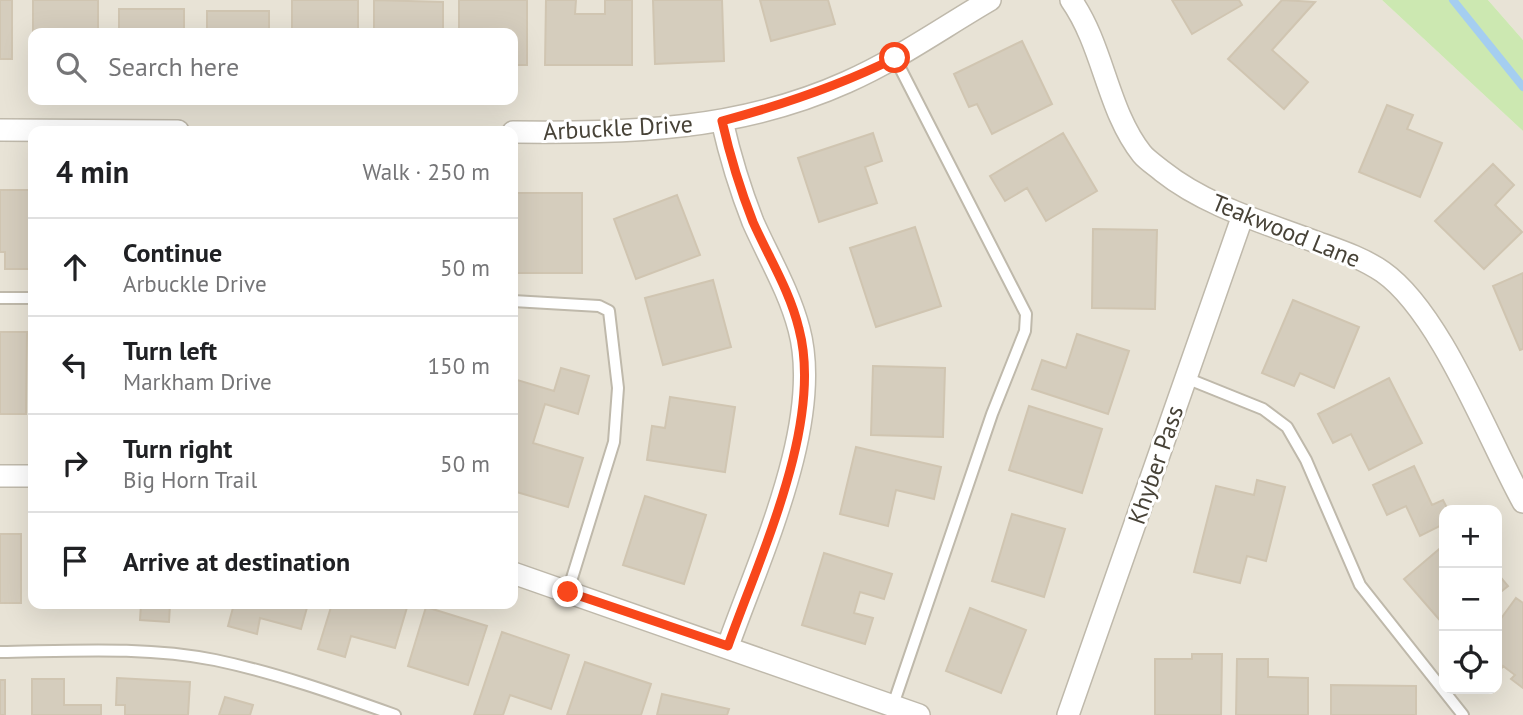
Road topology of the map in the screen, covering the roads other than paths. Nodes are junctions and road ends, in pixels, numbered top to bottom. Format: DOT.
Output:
graph roads {
  1 [pos="990,0"];
  2 [pos="1072,0"];
  3 [pos="895,58"];
  4 [pos="722,121"];
  5 [pos="0,130"];
  6 [pos="28,130"];
  7 [pos="518,132"];
  8 [pos="1243,215"];
  9 [pos="0,298"];
  10 [pos="28,298"];
  11 [pos="518,301"];
  12 [pos="1186,378"];
  13 [pos="0,476"];
  14 [pos="28,476"];
  15 [pos="1523,502"];
  16 [pos="518,575"];
  17 [pos="568,592"];
  18 [pos="728,646"];
  19 [pos="0,652"];
  20 [pos="893,705"];
  21 [pos="395,715"];
  22 [pos="919,715"];
  23 [pos="1068,715"];
  24 [pos="1463,715"];
  1 -- 3 [label="street, Arbuckle Drive"];
  2 -- 8 [label="street, Teakwood Lane"];
  3 -- 4 [label="street, Arbuckle Drive"];
  3 -- 20 [label="lane"];
  4 -- 7 [label="street, Arbuckle Drive"];
  4 -- 18 [label="street"];
  5 -- 6 [label="street"];
  8 -- 12 [label="street, Khyber Pass"];
  8 -- 15 [label="street, Teakwood Lane"];
  9 -- 10 [label="lane"];
  11 -- 17 [label="lane"];
  12 -- 23 [label="street, Khyber Pass"];
  12 -- 24 [label="lane"];
  13 -- 14 [label="street"];
  16 -- 17 [label="street"];
  17 -- 18 [label="street"];
  18 -- 20 [label="street"];
  19 -- 21 [label="lane"];
  20 -- 22 [label="street"];
}
